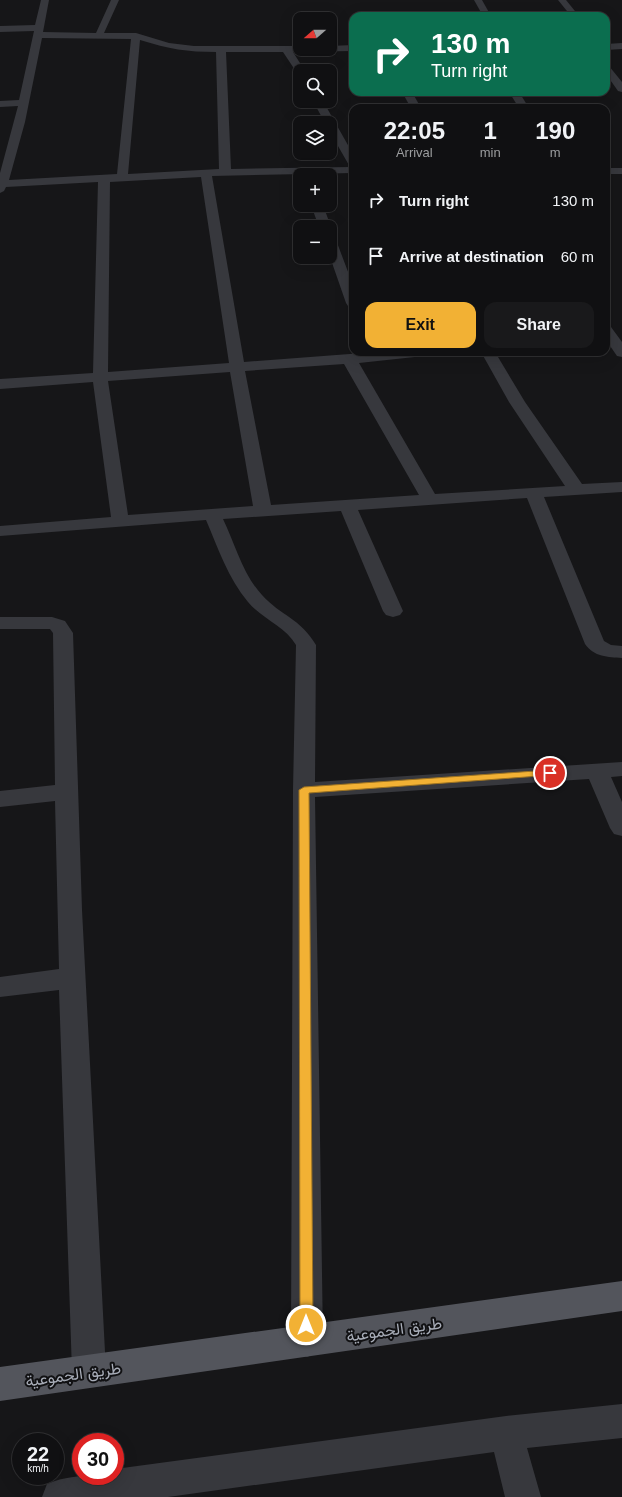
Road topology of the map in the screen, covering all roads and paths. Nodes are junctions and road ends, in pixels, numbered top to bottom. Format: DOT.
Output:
graph roads {
  1 [pos="45,0"];
  2 [pos="115,0"];
  3 [pos="478,0"];
  4 [pos="562,0"];
  5 [pos="485,12"];
  6 [pos="572,12"];
  7 [pos="0,29"];
  8 [pos="39,31"];
  9 [pos="99,35"];
  10 [pos="136,36"];
  11 [pos="622,46"];
  12 [pos="610,47"];
  13 [pos="349,48"];
  14 [pos="221,49"];
  15 [pos="337,49"];
  16 [pos="287,50"];
  17 [pos="293,50"];
  18 [pos="296,64"];
  19 [pos="610,73"];
  20 [pos="622,89"];
  21 [pos="24,103"];
  22 [pos="0,104"];
  23 [pos="322,108"];
  24 [pos="349,157"];
  25 [pos="349,170"];
  26 [pos="337,171"];
  27 [pos="206,173"];
  28 [pos="225,173"];
  29 [pos="293,173"];
  30 [pos="122,177"];
  31 [pos="104,178"];
  32 [pos="1,186"];
  33 [pos="337,259"];
  34 [pos="349,292"];
  35 [pos="610,337"];
  36 [pos="622,353"];
  37 [pos="363,356"];
  38 [pos="490,356"];
  39 [pos="349,359"];
  40 [pos="237,367"];
  41 [pos="100,377"];
  42 [pos="0,384"];
  43 [pos="622,487"];
  44 [pos="578,490"];
  45 [pos="534,493"];
  46 [pos="430,500"];
  47 [pos="347,505"];
  48 [pos="263,510"];
  49 [pos="212,514"];
  50 [pos="120,521"];
  51 [pos="0,531"];
  52 [pos="393,611"];
  53 [pos="0,623"];
  54 [pos="622,652"];
  55 [pos="622,769"];
  56 [pos="596,770"];
  57 [pos="304,790"];
  58 [pos="65,792"];
  59 [pos="0,799"];
  60 [pos="622,828"];
  61 [pos="71,978"];
  62 [pos="0,987"];
  63 [pos="622,1296"];
  64 [pos="307,1341"];
  65 [pos="90,1371"];
  66 [pos="0,1384"];
  67 [pos="622,1421"];
  68 [pos="506,1433"];
  69 [pos="113,1492"];
  70 [pos="60,1497"];
  71 [pos="523,1497"];
  1 -- 8 [label="street"];
  2 -- 9 [label="street"];
  3 -- 5 [label="street"];
  4 -- 6 [label="street"];
  7 -- 8 [label="street"];
  8 -- 9 [label="street"];
  8 -- 21 [label="street"];
  9 -- 10 [label="street"];
  10 -- 14 [label="street"];
  10 -- 30 [label="street"];
  11 -- 12 [label="street"];
  13 -- 15 [label="street"];
  14 -- 16 [label="street"];
  14 -- 28 [label="street"];
  16 -- 17 [label="street"];
  16 -- 18 [label="street"];
  19 -- 20 [label="street"];
  21 -- 22 [label="street"];
  21 -- 32 [label="street"];
  23 -- 24 [label="street"];
  25 -- 26 [label="street"];
  27 -- 28 [label="street"];
  27 -- 30 [label="street"];
  27 -- 40 [label="street"];
  28 -- 29 [label="street"];
  30 -- 31 [label="street"];
  31 -- 32 [label="street"];
  31 -- 41 [label="street"];
  33 -- 34 [label="street"];
  35 -- 36 [label="street"];
  37 -- 39 [label="street"];
  38 -- 44 [label="street"];
  39 -- 40 [label="street"];
  39 -- 46 [label="street"];
  40 -- 41 [label="street"];
  40 -- 48 [label="street"];
  41 -- 42 [label="street"];
  41 -- 50 [label="street"];
  43 -- 44 [label="street"];
  44 -- 45 [label="street"];
  45 -- 46 [label="street"];
  45 -- 54 [label="street"];
  46 -- 47 [label="street"];
  47 -- 48 [label="street"];
  47 -- 52 [label="street"];
  48 -- 49 [label="street"];
  49 -- 50 [label="street"];
  49 -- 57 [label="street"];
  50 -- 51 [label="street"];
  53 -- 58 [label="street"];
  55 -- 56 [label="street"];
  56 -- 57 [label="street"];
  56 -- 60 [label="street"];
  57 -- 64 [label="street"];
  58 -- 59 [label="street"];
  58 -- 61 [label="street"];
  61 -- 62 [label="street"];
  61 -- 65 [label="street"];
  63 -- 64 [label="main road, طريق الجموعية"];
  64 -- 65 [label="main road, طريق الجموعية"];
  65 -- 66 [label="main road, طريق الجموعية"];
  67 -- 68 [label="street"];
  68 -- 69 [label="street"];
  68 -- 71 [label="street"];
  69 -- 70 [label="street"];
}
